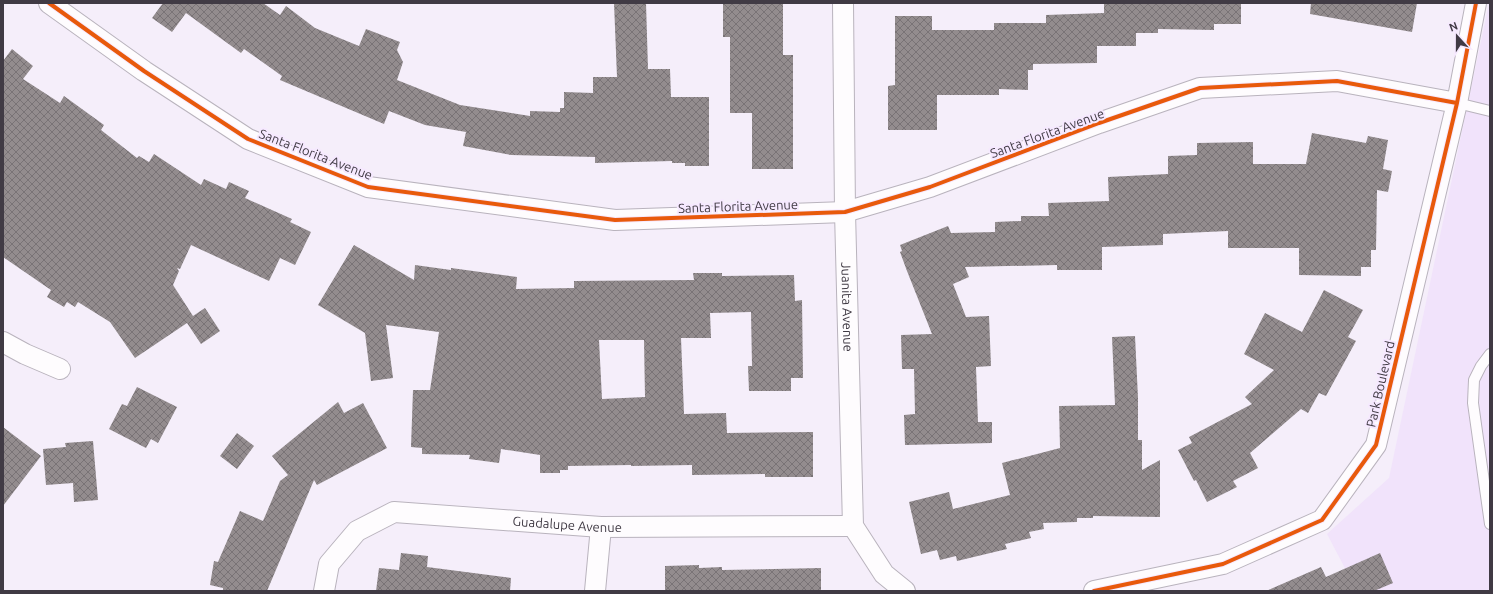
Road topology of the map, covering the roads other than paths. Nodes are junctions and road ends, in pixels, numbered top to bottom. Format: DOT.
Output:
graph roads {
  1 [pos="49,3"];
  2 [pos="844,3"];
  3 [pos="1476,3"];
  4 [pos="1457,102"];
  5 [pos="1490,111"];
  6 [pos="845,212"];
  7 [pos="3,342"];
  8 [pos="1490,354"];
  9 [pos="60,369"];
  10 [pos="1490,524"];
  11 [pos="853,526"];
  12 [pos="601,527"];
  13 [pos="324,591"];
  14 [pos="595,591"];
  15 [pos="905,591"];
  16 [pos="1094,591"];
  1 -- 6 [label="street, Santa Florita Avenue"];
  2 -- 6 [label="street, Juanita Avenue"];
  3 -- 4 [label="street, Park Boulevard"];
  4 -- 5 [label="lane"];
  4 -- 6 [label="street, Santa Florita Avenue"];
  4 -- 16 [label="street, Park Boulevard"];
  6 -- 11 [label="street, Juanita Avenue"];
  7 -- 9 [label="street"];
  8 -- 10 [label="lane"];
  11 -- 12 [label="street, Guadalupe Avenue"];
  11 -- 15 [label="street"];
  12 -- 13 [label="street, Guadalupe Avenue"];
  12 -- 14 [label="street"];
}
